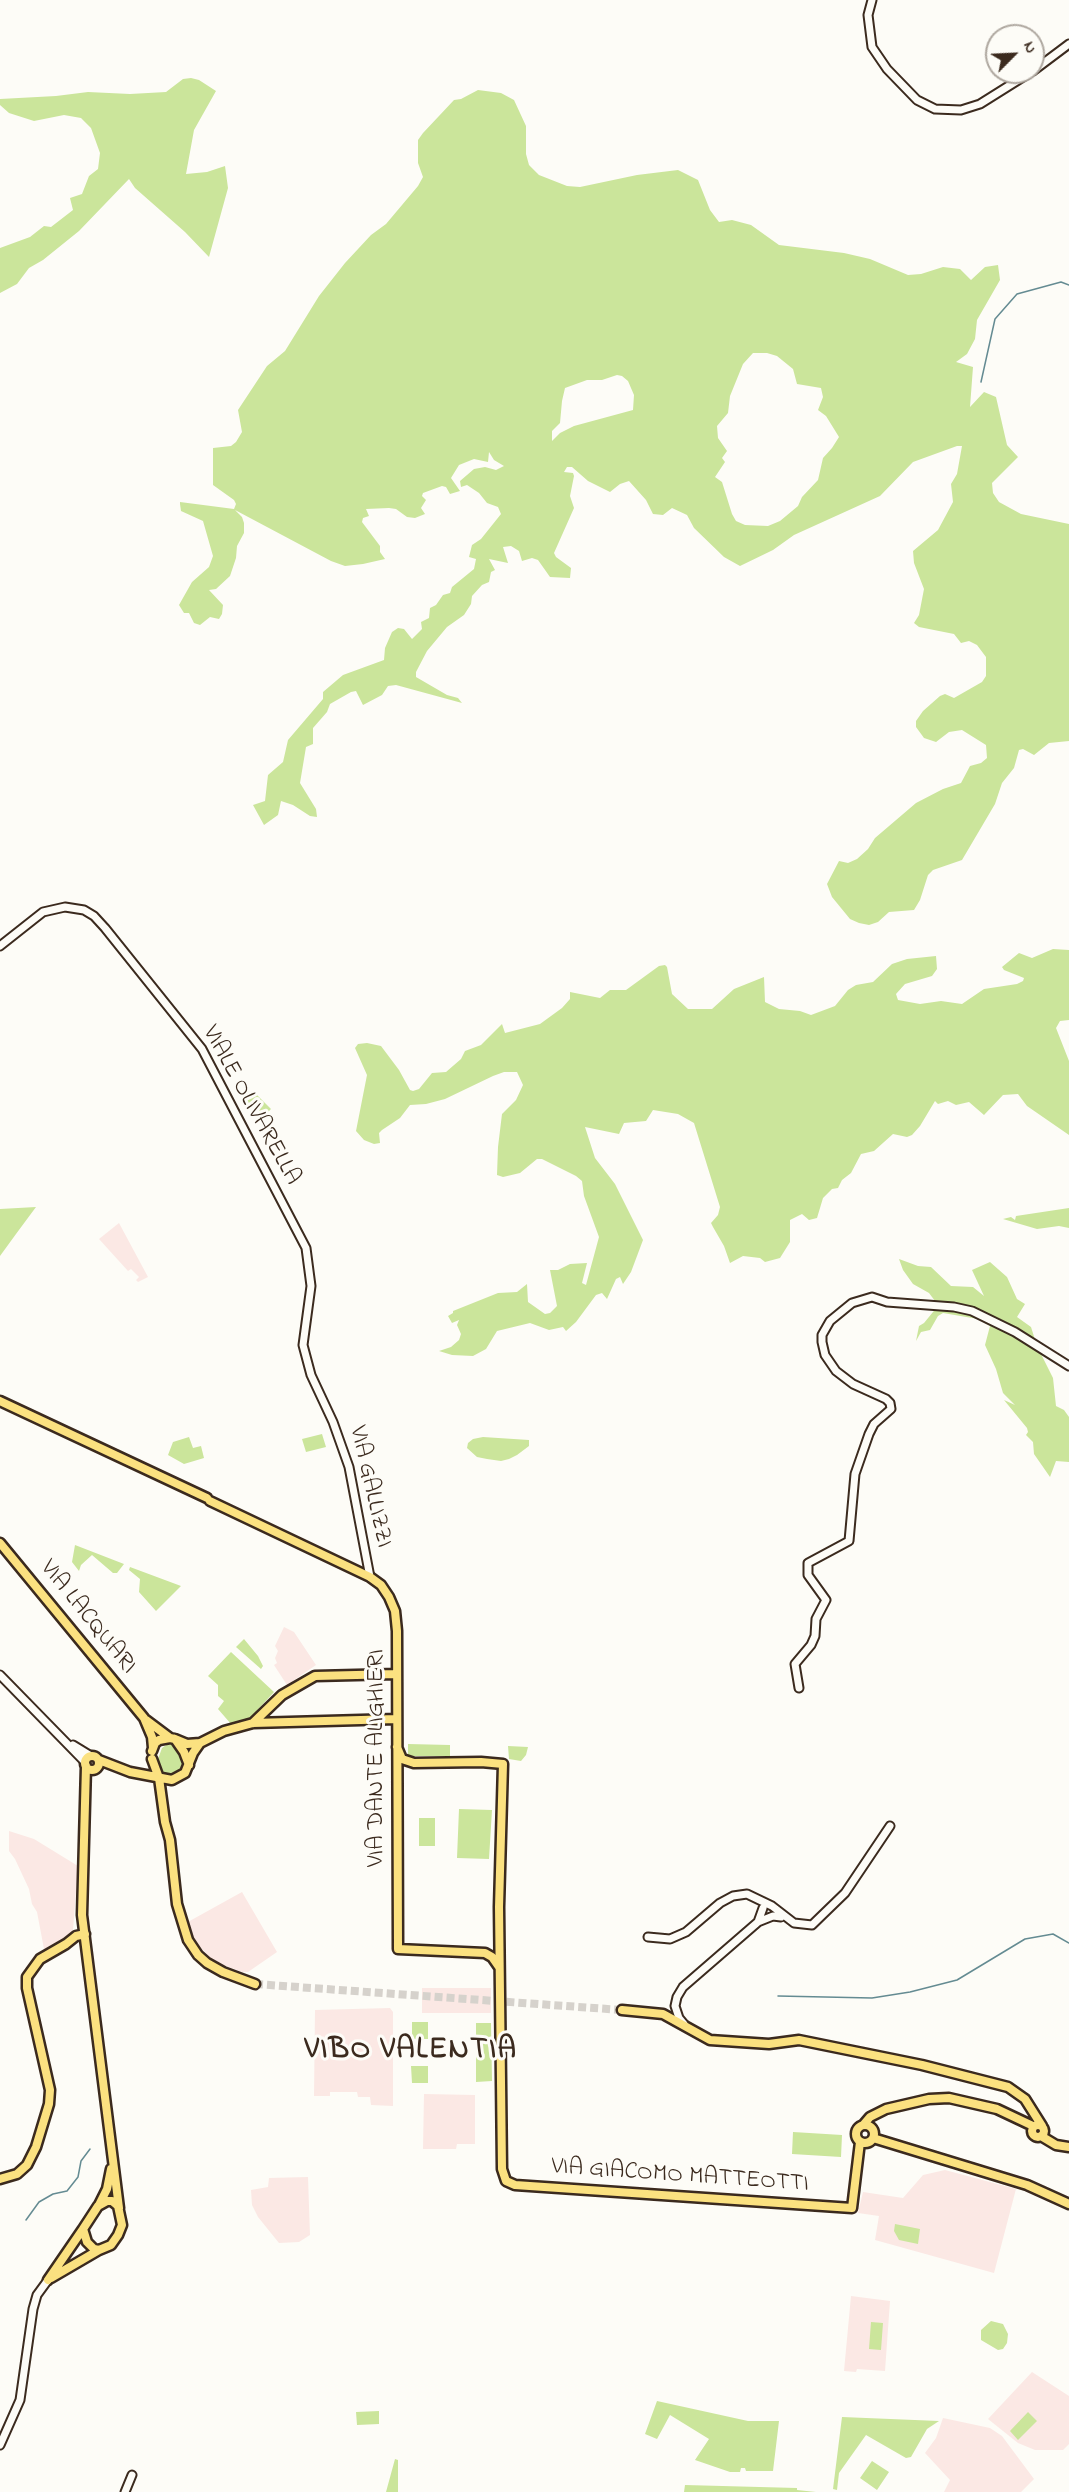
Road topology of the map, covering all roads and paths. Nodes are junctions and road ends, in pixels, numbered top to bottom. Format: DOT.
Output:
graph roads {
  1 [pos="872,0"];
  2 [pos="1069,44"];
  3 [pos="1045,62"];
  4 [pos="1012,84"];
  5 [pos="0,946"];
  6 [pos="1069,1366"];
  7 [pos="0,1401"];
  8 [pos="327,1407"];
  9 [pos="0,1543"];
  10 [pos="369,1577"];
  11 [pos="397,1674"];
  12 [pos="0,1675"];
  13 [pos="799,1688"];
  14 [pos="144,1718"];
  15 [pos="397,1719"];
  16 [pos="253,1723"];
  17 [pos="172,1738"];
  18 [pos="200,1743"];
  19 [pos="397,1747"];
  20 [pos="153,1748"];
  21 [pos="152,1759"];
  22 [pos="92,1764"];
  23 [pos="189,1766"];
  24 [pos="140,1774"];
  25 [pos="159,1778"];
  26 [pos="890,1826"];
  27 [pos="769,1912"];
  28 [pos="83,1916"];
  29 [pos="85,1934"];
  30 [pos="648,1937"];
  31 [pos="71,1942"];
  32 [pos="87,1956"];
  33 [pos="500,1971"];
  34 [pos="255,1984"];
  35 [pos="675,2006"];
  36 [pos="622,2010"];
  37 [pos="663,2014"];
  38 [pos="684,2025"];
  39 [pos="864,2124"];
  40 [pos="1038,2129"];
  41 [pos="873,2139"];
  42 [pos="860,2142"];
  43 [pos="1067,2147"];
  44 [pos="113,2157"];
  45 [pos="0,2179"];
  46 [pos="1069,2204"];
  47 [pos="98,2206"];
  48 [pos="119,2208"];
  49 [pos="83,2229"];
  50 [pos="99,2250"];
  51 [pos="48,2280"];
  52 [pos="0,2445"];
  53 [pos="132,2475"];
  54 [pos="125,2492"];
  1 -- 4 [label="street"];
  2 -- 3 [label="street"];
  5 -- 8 [label="street, VIALE OLIVARELLA"];
  6 -- 13 [label="street"];
  7 -- 10 [label="main road"];
  8 -- 10 [label="street, VIA GALLIZZI"];
  9 -- 14 [label="main road, VIA LACQUARI"];
  10 -- 11 [label="main road, VIA DANTE ALIGHIERI"];
  11 -- 15 [label="main road, VIA DANTE ALIGHIERI"];
  11 -- 16 [label="main road"];
  12 -- 22 [label="street"];
  14 -- 17 [label="main road, VIA LACQUARI"];
  14 -- 20 [label="main road, VIA LACQUARI"];
  15 -- 16 [label="main road"];
  15 -- 19 [label="main road, VIA DANTE ALIGHIERI"];
  16 -- 18 [label="main road"];
  17 -- 18 [label="main road"];
  17 -- 20 [label="main road"];
  17 -- 23 [label="main road"];
  18 -- 23 [label="main road"];
  19 -- 33 [label="main road, VIA DANTE ALIGHIERI"];
  19 -- 33 [label="main road"];
  20 -- 21 [label="main road"];
  21 -- 24 [label="main road"];
  21 -- 25 [label="main road"];
  22 -- 24 [label="main road"];
  22 -- 28 [label="main road"];
  23 -- 25 [label="main road"];
  24 -- 25 [label="main road"];
  25 -- 34 [label="main road"];
  26 -- 27 [label="street"];
  27 -- 30 [label="street"];
  27 -- 35 [label="street"];
  28 -- 29 [label="main road"];
  28 -- 31 [label="main road"];
  29 -- 31 [label="main road"];
  29 -- 32 [label="main road"];
  31 -- 32 [label="main road"];
  31 -- 45 [label="main road"];
  32 -- 44 [label="main road"];
  33 -- 42 [label="main road, VIA GIACOMO MATTEOTTI"];
  35 -- 37 [label="street"];
  35 -- 38 [label="street"];
  36 -- 37 [label="main road"];
  37 -- 38 [label="main road"];
  38 -- 40 [label="main road"];
  39 -- 40 [label="main road"];
  39 -- 41 [label="main road"];
  39 -- 42 [label="main road"];
  40 -- 43 [label="main road"];
  41 -- 42 [label="main road"];
  41 -- 46 [label="main road"];
  44 -- 47 [label="main road"];
  44 -- 48 [label="main road"];
  47 -- 48 [label="main road"];
  47 -- 49 [label="main road"];
  48 -- 50 [label="main road"];
  49 -- 50 [label="main road"];
  49 -- 51 [label="main road"];
  50 -- 51 [label="main road"];
  51 -- 52 [label="street"];
  53 -- 54 [label="street"];
}
